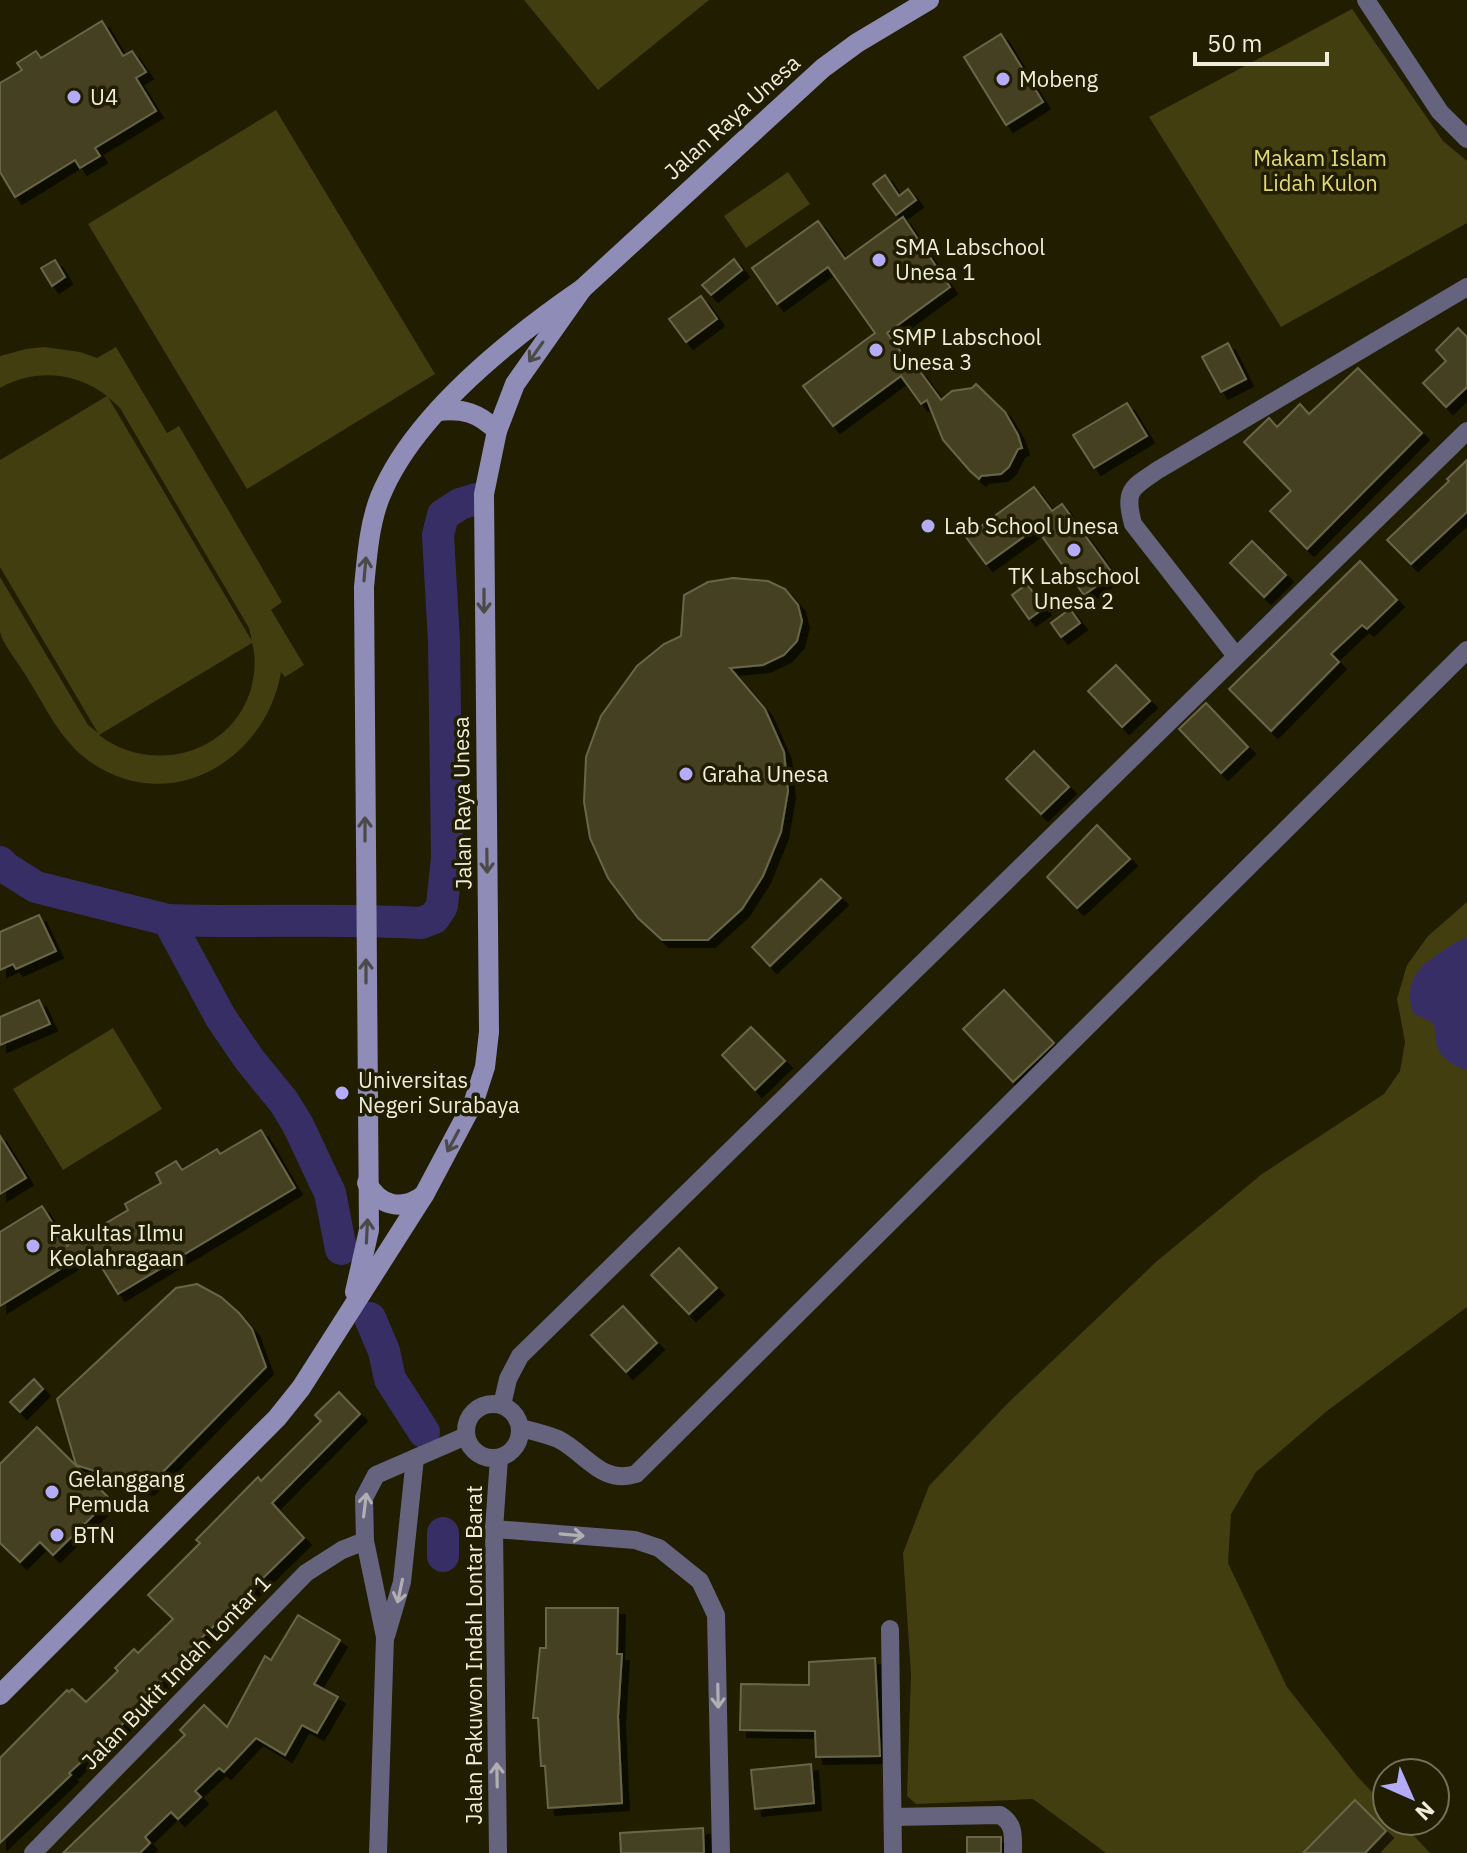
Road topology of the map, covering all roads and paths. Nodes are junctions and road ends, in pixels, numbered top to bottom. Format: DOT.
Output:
graph roads {
  1 [pos="929,0"];
  2 [pos="1366,0"];
  3 [pos="1467,139"];
  4 [pos="1467,287"];
  5 [pos="582,289"];
  6 [pos="438,411"];
  7 [pos="497,431"];
  8 [pos="1467,431"];
  9 [pos="1467,650"];
  10 [pos="1236,656"];
  11 [pos="367,1183"];
  12 [pos="424,1195"];
  13 [pos="351,1307"];
  14 [pos="502,1405"];
  15 [pos="521,1428"];
  16 [pos="466,1436"];
  17 [pos="415,1458"];
  18 [pos="499,1458"];
  19 [pos="494,1529"];
  20 [pos="365,1541"];
  21 [pos="890,1629"];
  22 [pos="385,1637"];
  23 [pos="0,1695"];
  24 [pos="893,1817"];
  25 [pos="33,1853"];
  26 [pos="378,1853"];
  27 [pos="498,1853"];
  28 [pos="721,1853"];
  29 [pos="893,1853"];
  30 [pos="1013,1853"];
  1 -- 5 [label="main road, Jalan Raya Unesa"];
  2 -- 3 [label="street"];
  4 -- 10 [label="street"];
  5 -- 6 [label="main road, Jalan Raya Unesa"];
  5 -- 7 [label="main road, Jalan Raya Unesa, one-way"];
  6 -- 7 [label="main road"];
  11 -- 6 [label="main road, Jalan Raya Unesa, one-way"];
  7 -- 12 [label="main road, Jalan Raya Unesa, one-way"];
  8 -- 10 [label="street"];
  9 -- 15 [label="street"];
  10 -- 14 [label="street"];
  11 -- 12 [label="main road"];
  13 -- 11 [label="main road, Jalan Raya Unesa, one-way"];
  12 -- 13 [label="main road, Jalan Raya Unesa"];
  13 -- 23 [label="main road, Jalan Raya Unesa"];
  14 -- 15 [label="street"];
  14 -- 16 [label="street"];
  15 -- 18 [label="street"];
  16 -- 17 [label="street"];
  16 -- 18 [label="street"];
  20 -- 17 [label="street, one-way"];
  17 -- 22 [label="street, one-way"];
  18 -- 19 [label="street, Jalan Pakuwon Indah Lontar Barat"];
  27 -- 19 [label="street, Jalan Pakuwon Indah Lontar Barat, one-way"];
  19 -- 28 [label="street, one-way"];
  20 -- 22 [label="street"];
  20 -- 25 [label="street, Jalan Bukit Indah Lontar 1"];
  21 -- 24 [label="street"];
  22 -- 26 [label="street"];
  24 -- 29 [label="street"];
  24 -- 30 [label="street"];
}
